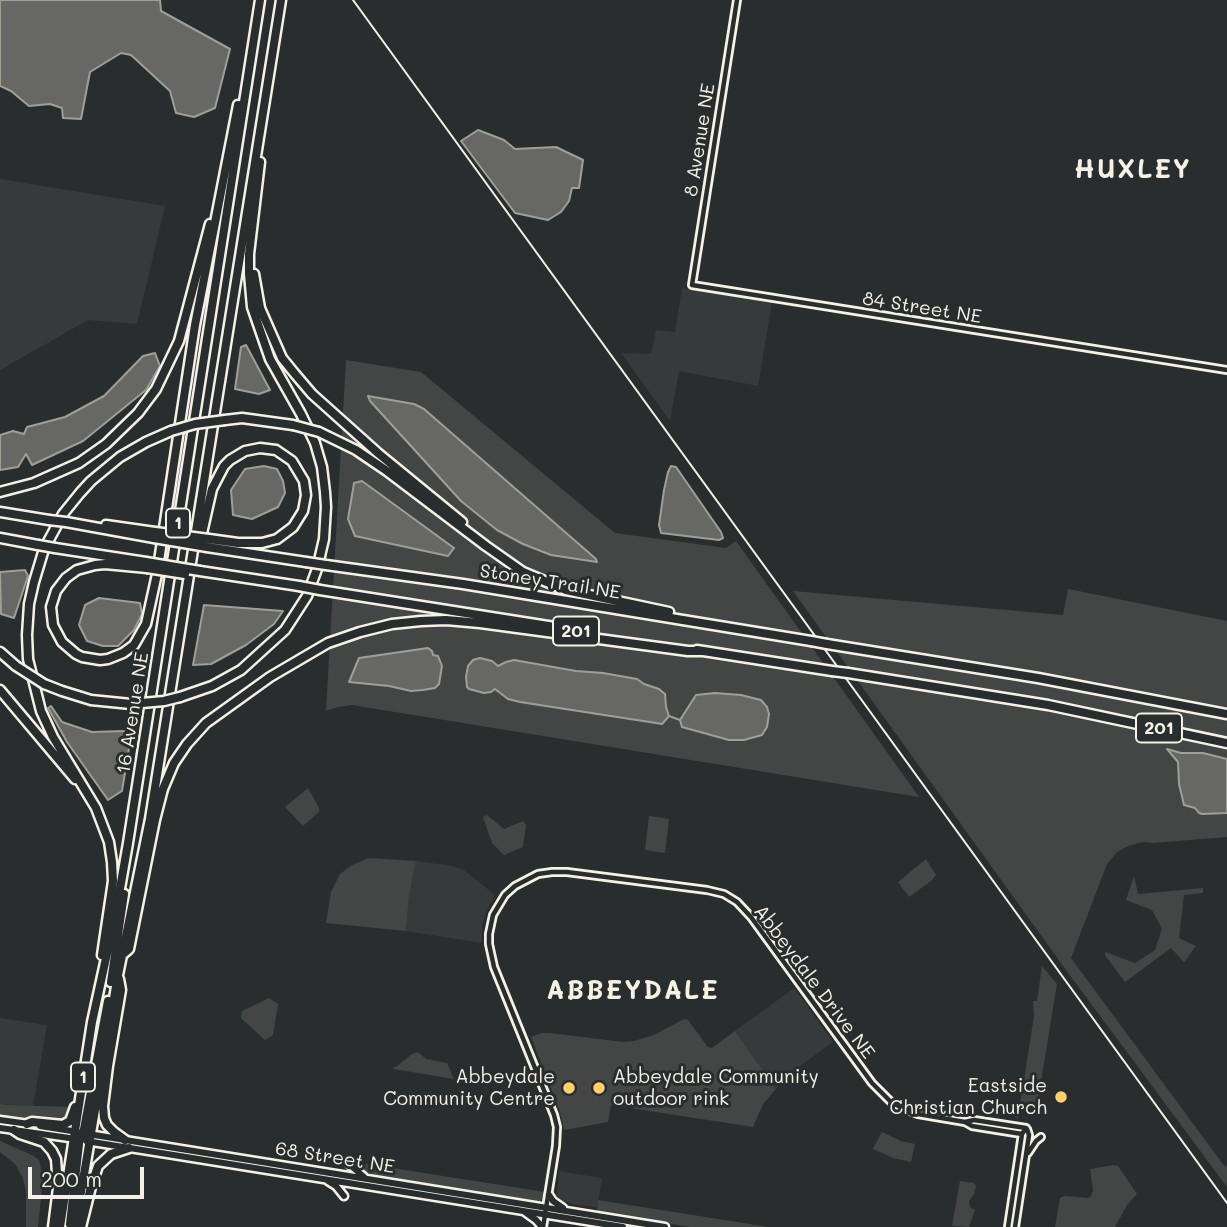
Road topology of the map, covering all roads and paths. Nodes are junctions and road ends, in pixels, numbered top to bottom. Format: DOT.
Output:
graph roads {
  1 [pos="260,0"];
  2 [pos="281,0"];
  3 [pos="737,0"];
  4 [pos="255,28"];
  5 [pos="267,90"];
  6 [pos="224,170"];
  7 [pos="252,228"];
  8 [pos="692,285"];
  9 [pos="1227,370"];
  10 [pos="0,492"];
  11 [pos="0,512"];
  12 [pos="0,538"];
  13 [pos="208,543"];
  14 [pos="486,546"];
  15 [pos="146,565"];
  16 [pos="186,592"];
  17 [pos="733,627"];
  18 [pos="702,651"];
  19 [pos="0,652"];
  20 [pos="0,690"];
  21 [pos="1227,714"];
  22 [pos="1227,743"];
  23 [pos="96,808"];
  24 [pos="128,843"];
  25 [pos="122,955"];
  26 [pos="118,975"];
  27 [pos="97,1001"];
  28 [pos="80,1095"];
  29 [pos="0,1120"];
  30 [pos="965,1122"];
  31 [pos="27,1124"];
  32 [pos="0,1128"];
  33 [pos="1027,1128"];
  34 [pos="14,1130"];
  35 [pos="1022,1134"];
  36 [pos="82,1137"];
  37 [pos="1041,1137"];
  38 [pos="127,1144"];
  39 [pos="1026,1157"];
  40 [pos="349,1164"];
  41 [pos="366,1178"];
  42 [pos="324,1179"];
  43 [pos="549,1195"];
  44 [pos="344,1196"];
  45 [pos="524,1211"];
  46 [pos="546,1211"];
  47 [pos="567,1211"];
  48 [pos="53,1227"];
  49 [pos="60,1227"];
  50 [pos="73,1227"];
  51 [pos="81,1227"];
  52 [pos="543,1227"];
  53 [pos="624,1227"];
  54 [pos="665,1227"];
  55 [pos="1008,1227"];
  56 [pos="1016,1227"];
  1 -- 4 [label="highway, 1"];
  2 -- 5 [label="highway, 1"];
  3 -- 8 [label="street, 8 Avenue NE"];
  4 -- 6 [label="highway"];
  4 -- 24 [label="highway, 16 Avenue NE / 1"];
  5 -- 7 [label="highway"];
  5 -- 16 [label="highway, 16 Avenue NE / 1"];
  6 -- 10 [label="highway"];
  6 -- 15 [label="highway"];
  7 -- 14 [label="highway"];
  7 -- 19 [label="highway, bridge"];
  8 -- 9 [label="street, 84 Street NE"];
  11 -- 13 [label="highway, bridge"];
  12 -- 15 [label="highway, bridge"];
  13 -- 16 [label="highway"];
  13 -- 17 [label="highway, Stoney Trail NE / 201, bridge"];
  14 -- 17 [label="highway"];
  14 -- 23 [label="highway, bridge"];
  15 -- 18 [label="highway, 201, bridge"];
  16 -- 25 [label="highway, 16 Avenue NE / 1"];
  17 -- 21 [label="highway, Stoney Trail NE / 201, bridge"];
  18 -- 22 [label="highway, 201, bridge"];
  18 -- 25 [label="highway"];
  20 -- 23 [label="highway"];
  23 -- 27 [label="highway"];
  24 -- 27 [label="highway, 16 Avenue NE / 1"];
  24 -- 36 [label="highway"];
  25 -- 26 [label="highway, 16 Avenue NE / 1"];
  26 -- 36 [label="highway, 16 Avenue NE / 1"];
  26 -- 38 [label="highway"];
  27 -- 28 [label="highway, 16 Avenue NE / 1"];
  28 -- 31 [label="highway"];
  28 -- 36 [label="highway, 16 Avenue NE / 1"];
  29 -- 31 [label="main road, 68 Street NE"];
  30 -- 33 [label="street, Abbeydale Drive NE"];
  30 -- 35 [label="street, Abbeydale Drive NE"];
  30 -- 43 [label="street, Abbeydale Drive NE"];
  31 -- 36 [label="main road, 68 Street NE"];
  32 -- 34 [label="main road, 68 Street NE"];
  33 -- 35 [label="street"];
  33 -- 39 [label="street"];
  34 -- 36 [label="main road, 68 Street NE"];
  34 -- 48 [label="highway"];
  35 -- 55 [label="street"];
  36 -- 38 [label="main road, 68 Street NE"];
  36 -- 49 [label="highway, 16 Avenue NE / 1"];
  36 -- 50 [label="highway, 16 Avenue NE / 1"];
  37 -- 39 [label="street"];
  38 -- 41 [label="main road, 68 Street NE"];
  38 -- 42 [label="main road, 68 Street NE"];
  38 -- 51 [label="highway"];
  39 -- 56 [label="street"];
  40 -- 41 [label="main road"];
  41 -- 46 [label="main road, 68 Street NE"];
  42 -- 44 [label="main road"];
  42 -- 45 [label="main road, 68 Street NE"];
  43 -- 46 [label="street, Abbeydale Drive NE"];
  43 -- 47 [label="main road"];
  45 -- 46 [label="main road, 68 Street NE"];
  45 -- 52 [label="main road"];
  46 -- 47 [label="main road, 68 Street NE"];
  46 -- 52 [label="street"];
  46 -- 53 [label="main road, 68 Street NE"];
  47 -- 54 [label="main road, 68 Street NE"];
}
